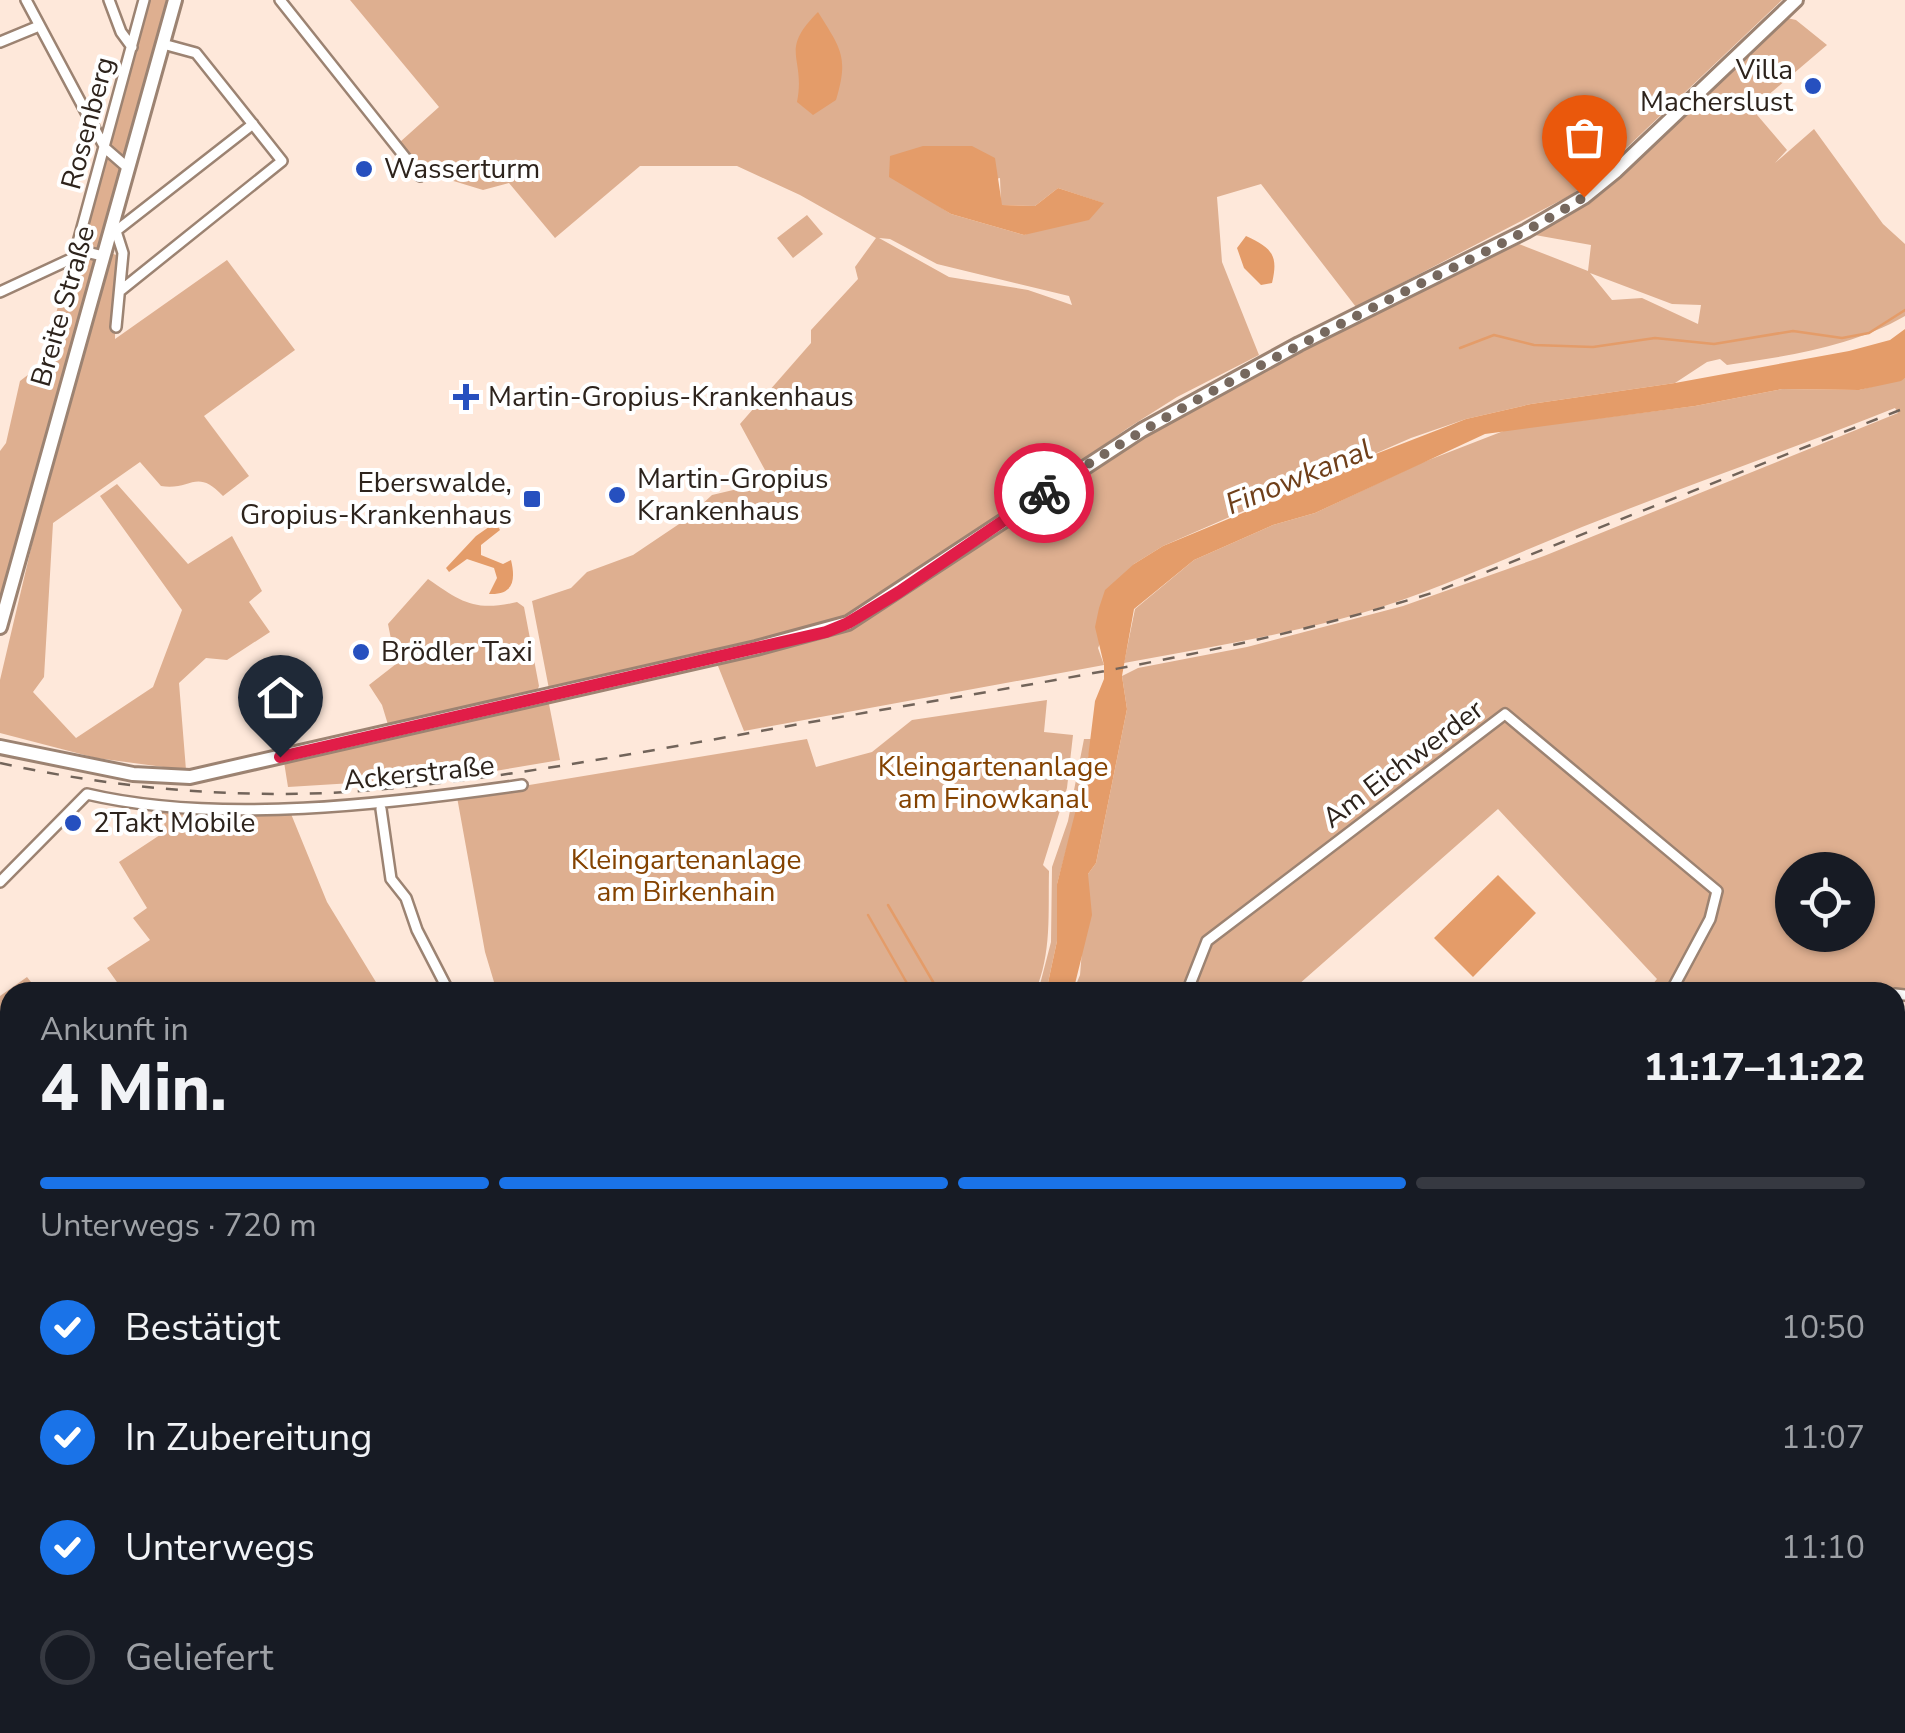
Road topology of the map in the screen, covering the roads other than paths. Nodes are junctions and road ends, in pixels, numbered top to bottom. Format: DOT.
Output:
graph roads {
  1 [pos="26,0"];
  2 [pos="109,0"];
  3 [pos="144,0"];
  4 [pos="175,0"];
  5 [pos="280,0"];
  6 [pos="1796,0"];
  7 [pos="40,26"];
  8 [pos="0,42"];
  9 [pos="162,44"];
  10 [pos="132,47"];
  11 [pos="253,124"];
  12 [pos="106,148"];
  13 [pos="128,168"];
  14 [pos="420,176"];
  15 [pos="114,230"];
  16 [pos="103,256"];
  17 [pos="74,257"];
  18 [pos="0,291"];
  19 [pos="120,291"];
  20 [pos="116,327"];
  21 [pos="0,626"];
  22 [pos="0,747"];
  23 [pos="522,785"];
  24 [pos="381,809"];
  25 [pos="0,882"];
  26 [pos="444,982"];
  27 [pos="1192,982"];
  28 [pos="1676,982"];
  1 -- 7 [label="street"];
  2 -- 10 [label="street"];
  3 -- 10 [label="street, Rosenberg"];
  4 -- 9 [label="main road, Breite Straße"];
  5 -- 14 [label="street"];
  6 -- 22 [label="main road"];
  7 -- 8 [label="street"];
  7 -- 12 [label="street"];
  9 -- 11 [label="street"];
  9 -- 13 [label="main road, Breite Straße"];
  10 -- 12 [label="street, Rosenberg"];
  11 -- 15 [label="street"];
  11 -- 19 [label="street"];
  12 -- 13 [label="street"];
  12 -- 17 [label="street, Rosenberg"];
  13 -- 15 [label="main road, Breite Straße"];
  15 -- 16 [label="main road, Breite Straße"];
  15 -- 19 [label="street"];
  16 -- 17 [label="street"];
  16 -- 21 [label="main road, Breite Straße"];
  17 -- 18 [label="street"];
  19 -- 20 [label="street"];
  23 -- 25 [label="street, Ackerstraße"];
  24 -- 26 [label="street"];
  27 -- 28 [label="street, Am Eichwerder"];
}
